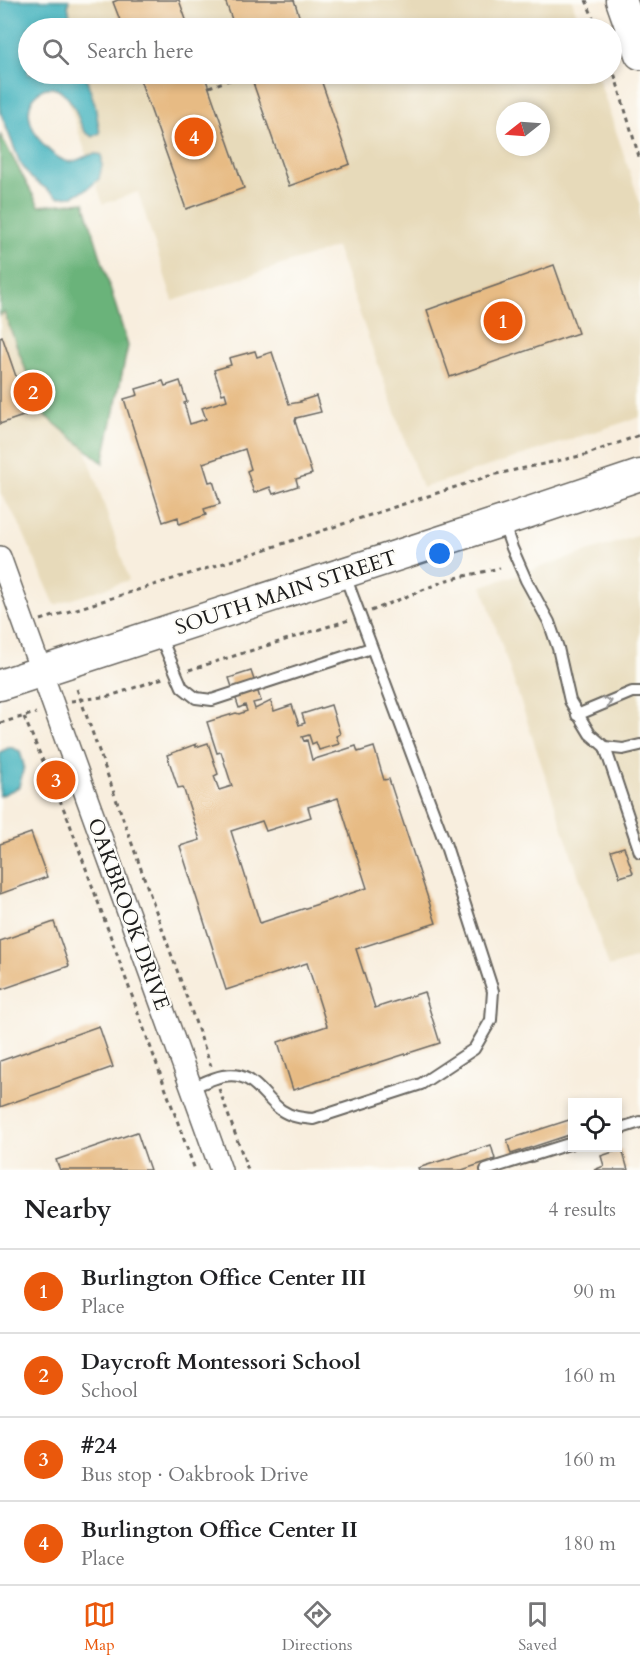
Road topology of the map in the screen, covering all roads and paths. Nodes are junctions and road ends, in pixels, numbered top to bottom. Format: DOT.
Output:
graph roads {
  1 [pos="586,0"];
  2 [pos="621,0"];
  3 [pos="632,0"];
  4 [pos="640,15"];
  5 [pos="593,18"];
  6 [pos="640,54"];
  7 [pos="218,84"];
  8 [pos="617,84"];
  9 [pos="209,87"];
  10 [pos="640,160"];
  11 [pos="640,435"];
  12 [pos="640,474"];
  13 [pos="503,521"];
  14 [pos="0,557"];
  15 [pos="500,568"];
  16 [pos="344,573"];
  17 [pos="359,616"];
  18 [pos="40,620"];
  19 [pos="159,633"];
  20 [pos="371,648"];
  21 [pos="42,671"];
  22 [pos="177,674"];
  23 [pos="0,685"];
  24 [pos="77,689"];
  25 [pos="637,690"];
  26 [pos="79,699"];
  27 [pos="73,701"];
  28 [pos="30,715"];
  29 [pos="577,715"];
  30 [pos="24,717"];
  31 [pos="0,723"];
  32 [pos="640,745"];
  33 [pos="605,747"];
  34 [pos="640,852"];
  35 [pos="212,1070"];
  36 [pos="191,1088"];
  37 [pos="220,1093"];
  38 [pos="640,1122"];
  39 [pos="622,1128"];
  40 [pos="568,1145"];
  41 [pos="195,1170"];
  42 [pos="221,1170"];
  43 [pos="248,1170"];
  44 [pos="486,1170"];
  1 -- 5 [label="path"];
  2 -- 6 [label="street"];
  3 -- 4 [label="street"];
  7 -- 9 [label="path"];
  8 -- 10 [label="path"];
  11 -- 18 [label="path"];
  12 -- 13 [label="street, SOUTH MAIN STREET"];
  13 -- 16 [label="street, SOUTH MAIN STREET"];
  13 -- 29 [label="lane"];
  14 -- 21 [label="street, OAKBROOK DRIVE"];
  15 -- 17 [label="path"];
  16 -- 17 [label="lane"];
  16 -- 19 [label="street, SOUTH MAIN STREET"];
  17 -- 20 [label="lane"];
  17 -- 22 [label="path"];
  19 -- 21 [label="street, SOUTH MAIN STREET"];
  19 -- 22 [label="lane"];
  20 -- 22 [label="lane"];
  20 -- 36 [label="lane"];
  21 -- 23 [label="street, SOUTH MAIN STREET"];
  21 -- 36 [label="street, OAKBROOK DRIVE"];
  22 -- 26 [label="path"];
  24 -- 26 [label="path"];
  29 -- 25 [label="lane, one-way"];
  26 -- 27 [label="path"];
  26 -- 35 [label="path"];
  28 -- 30 [label="path"];
  29 -- 33 [label="lane"];
  30 -- 31 [label="path"];
  30 -- 41 [label="path"];
  32 -- 33 [label="lane"];
  33 -- 34 [label="lane"];
  36 -- 42 [label="street, OAKBROOK DRIVE"];
  37 -- 43 [label="path"];
  38 -- 39 [label="lane"];
  40 -- 44 [label="lane"];
}
